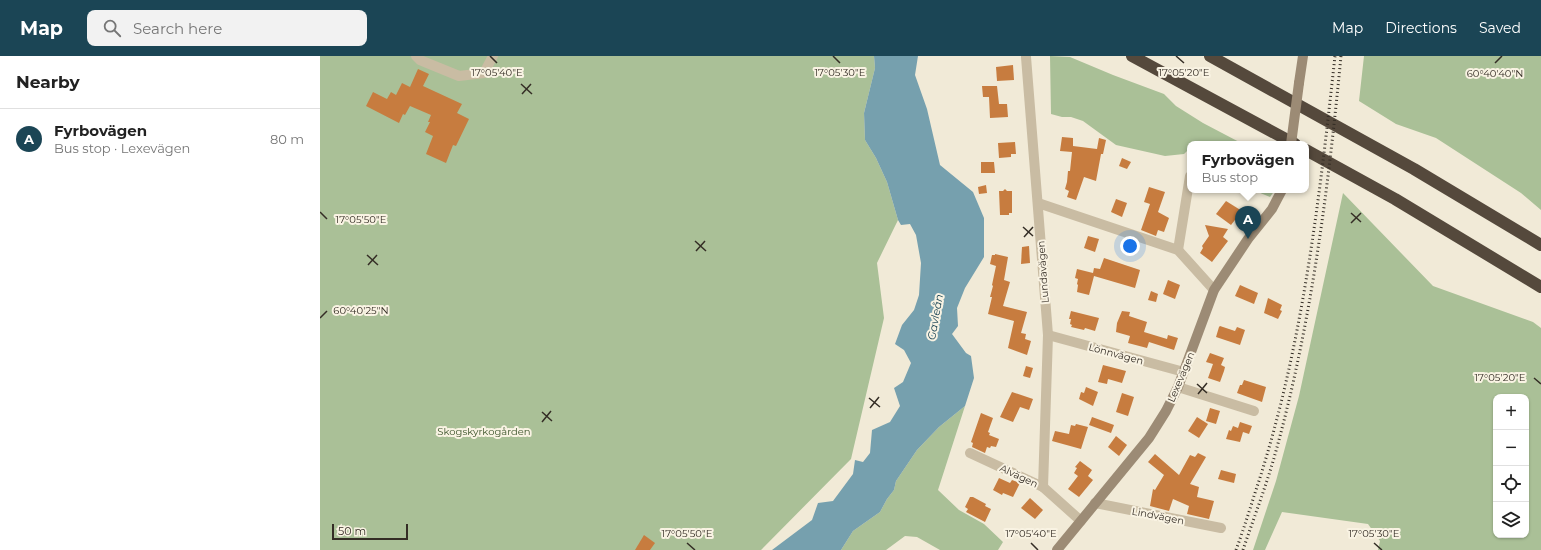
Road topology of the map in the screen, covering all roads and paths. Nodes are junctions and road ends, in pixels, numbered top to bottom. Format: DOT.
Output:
graph roads {
  1 [pos="416,56"];
  2 [pos="493,56"];
  3 [pos="1132,56"];
  4 [pos="1210,56"];
  5 [pos="1303,56"];
  6 [pos="1026,57"];
  7 [pos="1289,141"];
  8 [pos="1291,141"];
  9 [pos="1309,152"];
  10 [pos="1187,193"];
  11 [pos="1280,193"];
  12 [pos="1038,203"];
  13 [pos="1539,244"];
  14 [pos="1178,250"];
  15 [pos="1541,287"];
  16 [pos="1214,290"];
  17 [pos="1048,335"];
  18 [pos="1184,372"];
  19 [pos="1178,387"];
  20 [pos="1254,412"];
  21 [pos="970,453"];
  22 [pos="1043,487"];
  23 [pos="1095,503"];
  24 [pos="1081,521"];
  25 [pos="1220,528"];
  26 [pos="1057,550"];
  1 -- 2 [label="street"];
  3 -- 7 [label="highway"];
  4 -- 13 [label="highway"];
  5 -- 8 [label="street, bridge"];
  6 -- 12 [label="street, Lundavägen"];
  9 -- 15 [label="highway"];
  10 -- 14 [label="street"];
  11 -- 16 [label="street, Lexevägen"];
  12 -- 14 [label="street"];
  12 -- 17 [label="street, Lundavägen"];
  14 -- 16 [label="street"];
  16 -- 18 [label="street, Lexevägen"];
  17 -- 18 [label="street, Lönnvägen"];
  17 -- 22 [label="street, Lundavägen"];
  18 -- 19 [label="street, Lexevägen"];
  19 -- 20 [label="street"];
  19 -- 23 [label="street, Lexevägen"];
  21 -- 22 [label="street, Alvägen"];
  22 -- 24 [label="street, Alvägen"];
  23 -- 24 [label="street, Lexevägen"];
  23 -- 25 [label="street, Lindvägen"];
  24 -- 26 [label="street, Lexevägen"];
}
